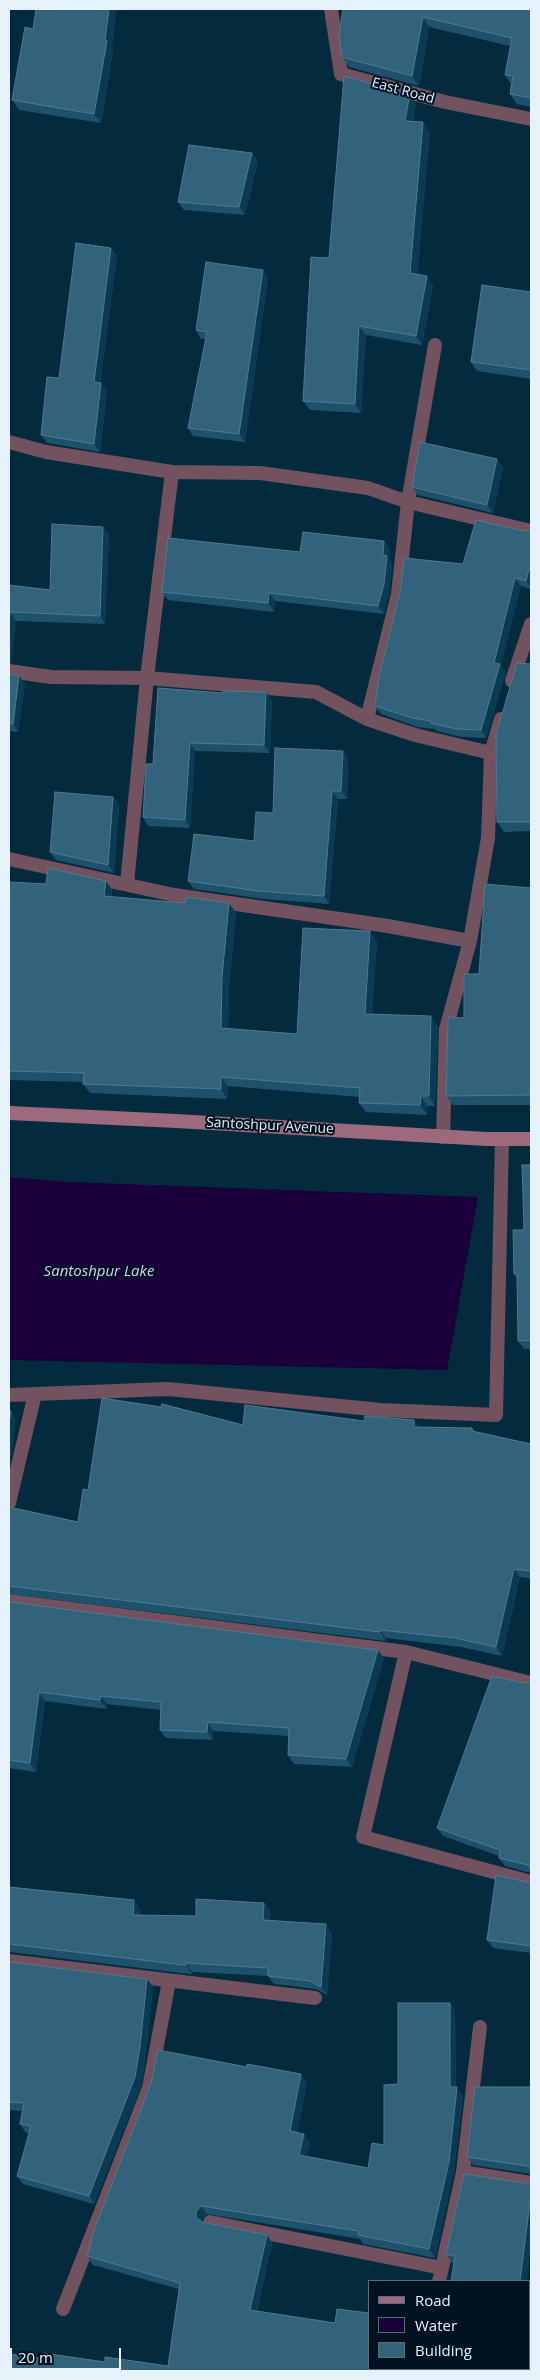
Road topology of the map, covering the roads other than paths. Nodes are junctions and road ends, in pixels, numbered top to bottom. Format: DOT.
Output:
graph roads {
  1 [pos="330,9"];
  2 [pos="531,118"];
  3 [pos="436,345"];
  4 [pos="9,442"];
  5 [pos="172,472"];
  6 [pos="408,502"];
  7 [pos="531,531"];
  8 [pos="531,624"];
  9 [pos="9,671"];
  10 [pos="147,678"];
  11 [pos="510,691"];
  12 [pos="504,709"];
  13 [pos="366,720"];
  14 [pos="491,753"];
  15 [pos="9,859"];
  16 [pos="127,884"];
  17 [pos="470,941"];
  18 [pos="9,1113"];
  19 [pos="443,1137"];
  20 [pos="502,1139"];
  21 [pos="531,1139"];
  22 [pos="35,1394"];
  23 [pos="9,1395"];
  24 [pos="9,1502"];
  25 [pos="9,1601"];
  26 [pos="406,1652"];
  27 [pos="531,1683"];
  28 [pos="531,1882"];
  29 [pos="9,1960"];
  30 [pos="169,1981"];
  31 [pos="315,1998"];
  32 [pos="480,2027"];
  33 [pos="463,2172"];
  34 [pos="531,2183"];
  35 [pos="210,2222"];
  36 [pos="440,2275"];
  37 [pos="63,2309"];
  1 -- 2 [label="street, East Road"];
  3 -- 6 [label="street"];
  4 -- 5 [label="street"];
  5 -- 6 [label="street"];
  5 -- 10 [label="street"];
  6 -- 7 [label="street"];
  6 -- 13 [label="street"];
  8 -- 11 [label="street"];
  9 -- 10 [label="street"];
  10 -- 13 [label="street"];
  10 -- 16 [label="street"];
  12 -- 14 [label="street"];
  13 -- 14 [label="street"];
  14 -- 17 [label="street"];
  15 -- 16 [label="street"];
  16 -- 17 [label="street"];
  17 -- 19 [label="street"];
  18 -- 19 [label="main road, Santoshpur Avenue"];
  19 -- 20 [label="main road, Santoshpur Avenue"];
  20 -- 21 [label="main road, Santoshpur Avenue"];
  20 -- 22 [label="street"];
  22 -- 23 [label="street"];
  22 -- 24 [label="street"];
  25 -- 26 [label="street"];
  26 -- 27 [label="street"];
  26 -- 28 [label="street"];
  29 -- 30 [label="street"];
  30 -- 31 [label="street"];
  30 -- 37 [label="street"];
  32 -- 33 [label="street"];
  33 -- 34 [label="street"];
  33 -- 36 [label="street"];
  35 -- 36 [label="street"];
}
